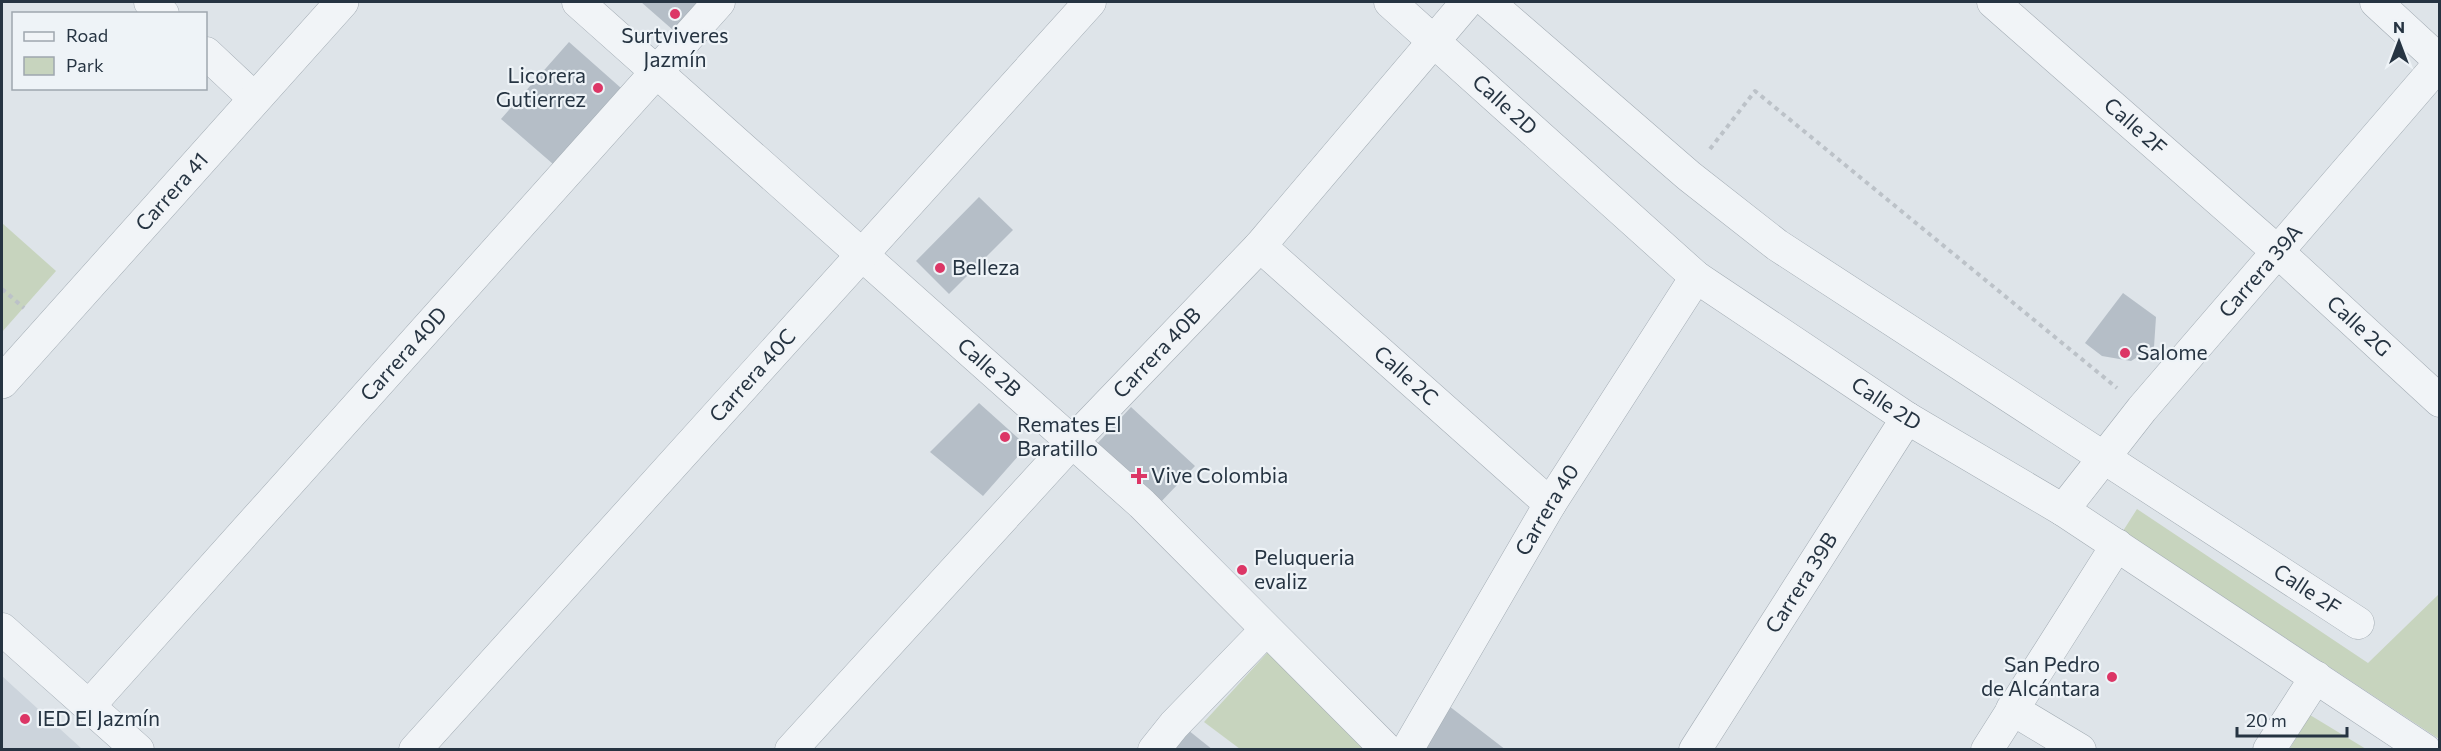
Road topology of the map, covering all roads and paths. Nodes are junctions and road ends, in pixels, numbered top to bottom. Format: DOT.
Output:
graph roads {
  1 [pos="342,2"];
  2 [pos="578,2"];
  3 [pos="719,2"];
  4 [pos="1090,2"];
  5 [pos="1390,2"];
  6 [pos="1467,2"];
  7 [pos="1488,2"];
  8 [pos="1993,2"];
  9 [pos="2376,2"];
  10 [pos="1433,40"];
  11 [pos="207,54"];
  12 [pos="2439,62"];
  13 [pos="656,72"];
  14 [pos="255,99"];
  15 [pos="1689,176"];
  16 [pos="1260,246"];
  17 [pos="2277,251"];
  18 [pos="861,255"];
  19 [pos="1696,277"];
  20 [pos="2,382"];
  21 [pos="2439,401"];
  22 [pos="2142,409"];
  23 [pos="1907,418"];
  24 [pos="1072,442"];
  25 [pos="2105,457"];
  26 [pos="1550,504"];
  27 [pos="2063,510"];
  28 [pos="2117,545"];
  29 [pos="2358,623"];
  30 [pos="2,629"];
  31 [pos="1266,630"];
  32 [pos="2316,677"];
  33 [pos="89,706"];
  34 [pos="2012,709"];
  35 [pos="138,750"];
  36 [pos="415,750"];
  37 [pos="791,750"];
  38 [pos="1154,750"];
  39 [pos="1387,750"];
  40 [pos="1407,750"];
  41 [pos="1695,750"];
  42 [pos="1986,750"];
  43 [pos="2080,750"];
  44 [pos="2269,750"];
  45 [pos="2425,750"];
  1 -- 14 [label="street, Carrera 41"];
  2 -- 13 [label="street, Calle 2B"];
  3 -- 13 [label="street, Carrera 40D"];
  4 -- 18 [label="street, Carrera 40C"];
  5 -- 10 [label="street, Calle 2D"];
  6 -- 10 [label="street, Carrera 40B"];
  7 -- 15 [label="street"];
  8 -- 17 [label="street, Calle 2F"];
  9 -- 12 [label="street"];
  10 -- 16 [label="street, Carrera 40B"];
  10 -- 19 [label="street, Calle 2D"];
  11 -- 14 [label="street"];
  12 -- 17 [label="street, Carrera 39A"];
  13 -- 18 [label="street, Calle 2B"];
  13 -- 33 [label="street, Carrera 40D"];
  14 -- 20 [label="street, Carrera 41"];
  15 -- 22 [label="path"];
  15 -- 25 [label="street"];
  16 -- 24 [label="street, Carrera 40B"];
  16 -- 26 [label="street, Calle 2C"];
  17 -- 21 [label="street, Calle 2G"];
  17 -- 22 [label="street, Carrera 39A"];
  18 -- 24 [label="street, Calle 2B"];
  18 -- 36 [label="street, Carrera 40C"];
  19 -- 23 [label="street, Calle 2D"];
  19 -- 26 [label="street, Carrera 40"];
  22 -- 25 [label="street, Carrera 39A"];
  23 -- 27 [label="street, Calle 2D"];
  23 -- 41 [label="street, Carrera 39B"];
  24 -- 31 [label="street, Calle 2B"];
  24 -- 37 [label="street, Carrera 40B"];
  25 -- 27 [label="street, Carrera 39A"];
  25 -- 29 [label="street, Calle 2F"];
  26 -- 40 [label="street, Carrera 40"];
  27 -- 28 [label="street, Calle 2D"];
  28 -- 32 [label="street, Calle 2D"];
  28 -- 34 [label="street"];
  30 -- 33 [label="street"];
  31 -- 38 [label="street"];
  31 -- 39 [label="street, Calle 2B"];
  32 -- 44 [label="street"];
  32 -- 45 [label="street, Calle 2D"];
  33 -- 35 [label="street"];
  34 -- 42 [label="street"];
  34 -- 43 [label="street"];
}
